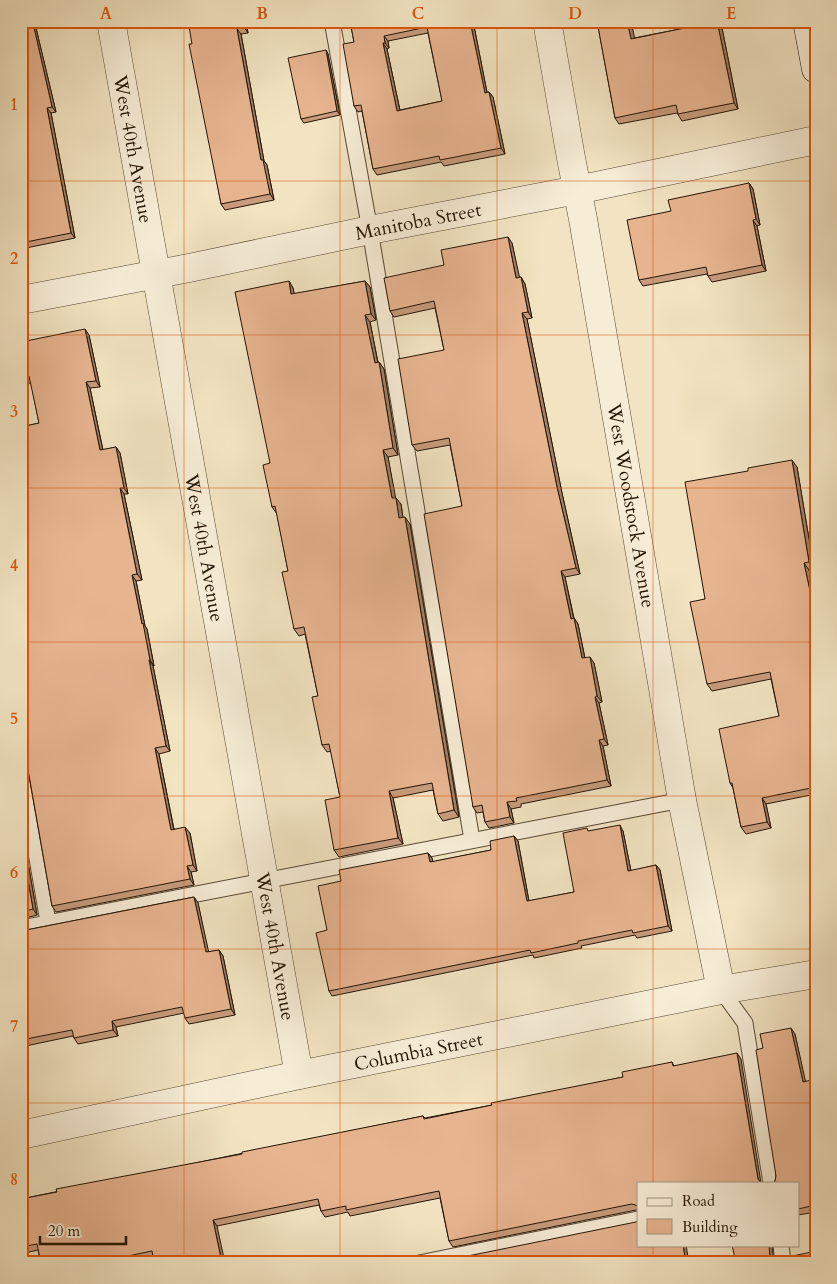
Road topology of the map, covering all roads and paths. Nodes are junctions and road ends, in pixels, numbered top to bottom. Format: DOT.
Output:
graph roads {
  1 [pos="111,21"];
  2 [pos="332,21"];
  3 [pos="548,21"];
  4 [pos="807,21"];
  5 [pos="816,69"];
  6 [pos="816,140"];
  7 [pos="577,190"];
  8 [pos="370,230"];
  9 [pos="156,274"];
  10 [pos="21,300"];
  11 [pos="21,766"];
  12 [pos="682,800"];
  13 [pos="472,840"];
  14 [pos="264,880"];
  15 [pos="48,922"];
  16 [pos="21,928"];
  17 [pos="816,974"];
  18 [pos="721,990"];
  19 [pos="299,1075"];
  20 [pos="21,1135"];
  21 [pos="770,1182"];
  22 [pos="637,1218"];
  23 [pos="781,1246"];
  24 [pos="419,1263"];
  25 [pos="784,1263"];
  1 -- 9 [label="street, West 40th Avenue"];
  2 -- 8 [label="lane"];
  3 -- 7 [label="street, West Woodstock Avenue"];
  4 -- 5 [label="street"];
  6 -- 7 [label="street, Manitoba Street"];
  7 -- 8 [label="street, Manitoba Street"];
  7 -- 12 [label="street, West Woodstock Avenue"];
  8 -- 9 [label="street, Manitoba Street"];
  8 -- 13 [label="lane"];
  9 -- 10 [label="street, Manitoba Street"];
  9 -- 14 [label="street, West 40th Avenue"];
  11 -- 15 [label="lane"];
  12 -- 13 [label="lane"];
  12 -- 18 [label="street, West Woodstock Avenue"];
  13 -- 14 [label="lane"];
  14 -- 15 [label="lane"];
  14 -- 19 [label="street, West 40th Avenue"];
  15 -- 16 [label="lane"];
  17 -- 18 [label="street, Columbia Street"];
  18 -- 19 [label="street, Columbia Street"];
  18 -- 21 [label="lane"];
  19 -- 20 [label="street, Columbia Street"];
  22 -- 24 [label="lane"];
  23 -- 25 [label="lane"];
}
